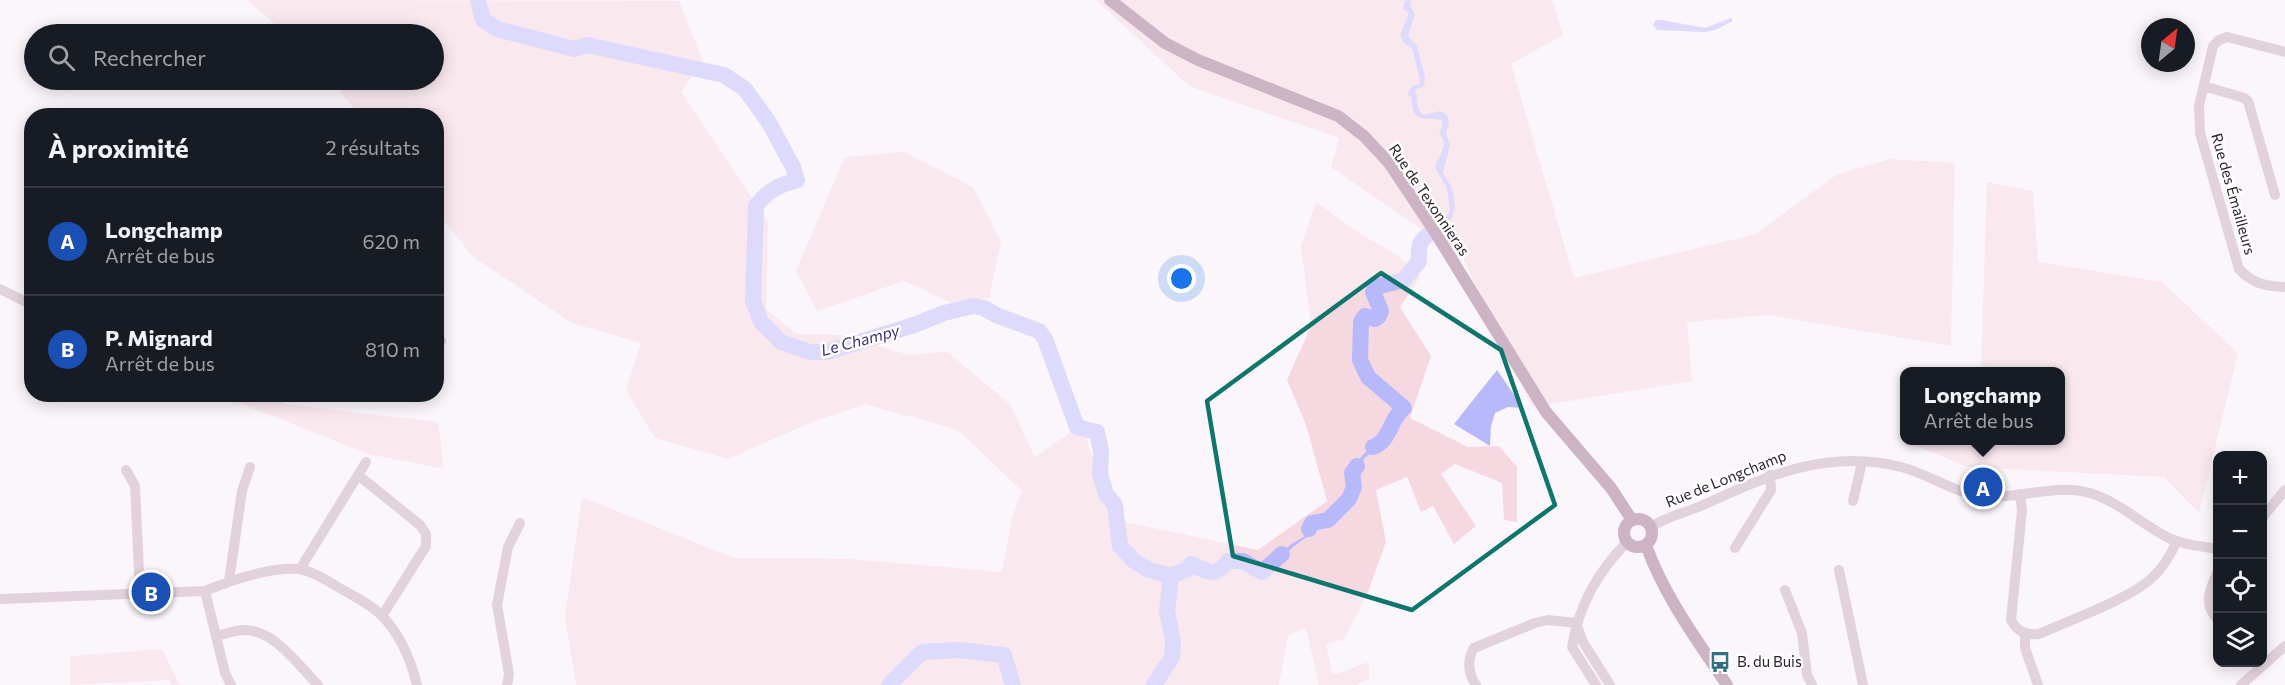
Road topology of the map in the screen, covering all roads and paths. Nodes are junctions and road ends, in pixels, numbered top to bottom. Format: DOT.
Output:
graph roads {
  1 [pos="1110,0"];
  2 [pos="2285,52"];
  3 [pos="2204,86"];
  4 [pos="2275,195"];
  5 [pos="2285,287"];
  6 [pos="0,289"];
  7 [pos="24,301"];
  8 [pos="366,462"];
  9 [pos="1862,462"];
  10 [pos="250,466"];
  11 [pos="126,470"];
  12 [pos="358,475"];
  13 [pos="1770,475"];
  14 [pos="2285,490"];
  15 [pos="2020,494"];
  16 [pos="1853,501"];
  17 [pos="2267,512"];
  18 [pos="1632,520"];
  19 [pos="520,523"];
  20 [pos="1651,527"];
  21 [pos="2176,541"];
  22 [pos="1627,542"];
  23 [pos="1646,545"];
  24 [pos="1736,548"];
  25 [pos="2213,548"];
  26 [pos="300,569"];
  27 [pos="1839,570"];
  28 [pos="229,581"];
  29 [pos="2213,581"];
  30 [pos="1785,590"];
  31 [pos="205,591"];
  32 [pos="140,593"];
  33 [pos="0,599"];
  34 [pos="2213,615"];
  35 [pos="382,616"];
  36 [pos="1576,623"];
  37 [pos="2025,634"];
  38 [pos="216,636"];
  39 [pos="2285,646"];
  40 [pos="2267,659"];
  41 [pos="2257,667"];
  42 [pos="1470,682"];
  43 [pos="231,685"];
  44 [pos="318,685"];
  45 [pos="417,685"];
  46 [pos="507,685"];
  47 [pos="1596,685"];
  48 [pos="1611,685"];
  49 [pos="1727,685"];
  50 [pos="1812,685"];
  51 [pos="1863,685"];
  52 [pos="2038,685"];
  53 [pos="2241,685"];
  1 -- 18 [label="main road, Rue de Texonnieras"];
  2 -- 3 [label="street, Rue des Émailleurs"];
  3 -- 4 [label="street"];
  3 -- 5 [label="street, Rue des Émailleurs"];
  6 -- 7 [label="street"];
  8 -- 12 [label="street"];
  9 -- 13 [label="street, Rue de Longchamp"];
  9 -- 15 [label="street, Rue de Longchamp"];
  9 -- 16 [label="street"];
  10 -- 28 [label="street"];
  11 -- 32 [label="street"];
  12 -- 26 [label="street"];
  12 -- 35 [label="street"];
  13 -- 20 [label="street, Rue de Longchamp"];
  13 -- 24 [label="street"];
  14 -- 17 [label="street"];
  15 -- 21 [label="street, Rue de Longchamp"];
  15 -- 37 [label="street"];
  18 -- 20 [label="main road"];
  18 -- 22 [label="main road"];
  19 -- 46 [label="street"];
  20 -- 23 [label="main road"];
  21 -- 25 [label="street, Rue de Longchamp"];
  21 -- 37 [label="street"];
  22 -- 23 [label="main road"];
  22 -- 36 [label="street"];
  23 -- 49 [label="main road"];
  26 -- 28 [label="street"];
  26 -- 35 [label="street"];
  27 -- 51 [label="street"];
  28 -- 31 [label="street"];
  29 -- 34 [label="street"];
  30 -- 50 [label="street"];
  31 -- 32 [label="street"];
  31 -- 38 [label="street"];
  32 -- 33 [label="street"];
  35 -- 45 [label="street"];
  36 -- 42 [label="street"];
  36 -- 47 [label="street"];
  36 -- 48 [label="street"];
  37 -- 52 [label="street"];
  38 -- 43 [label="street"];
  38 -- 44 [label="street"];
  39 -- 40 [label="street"];
  41 -- 53 [label="street"];
}
